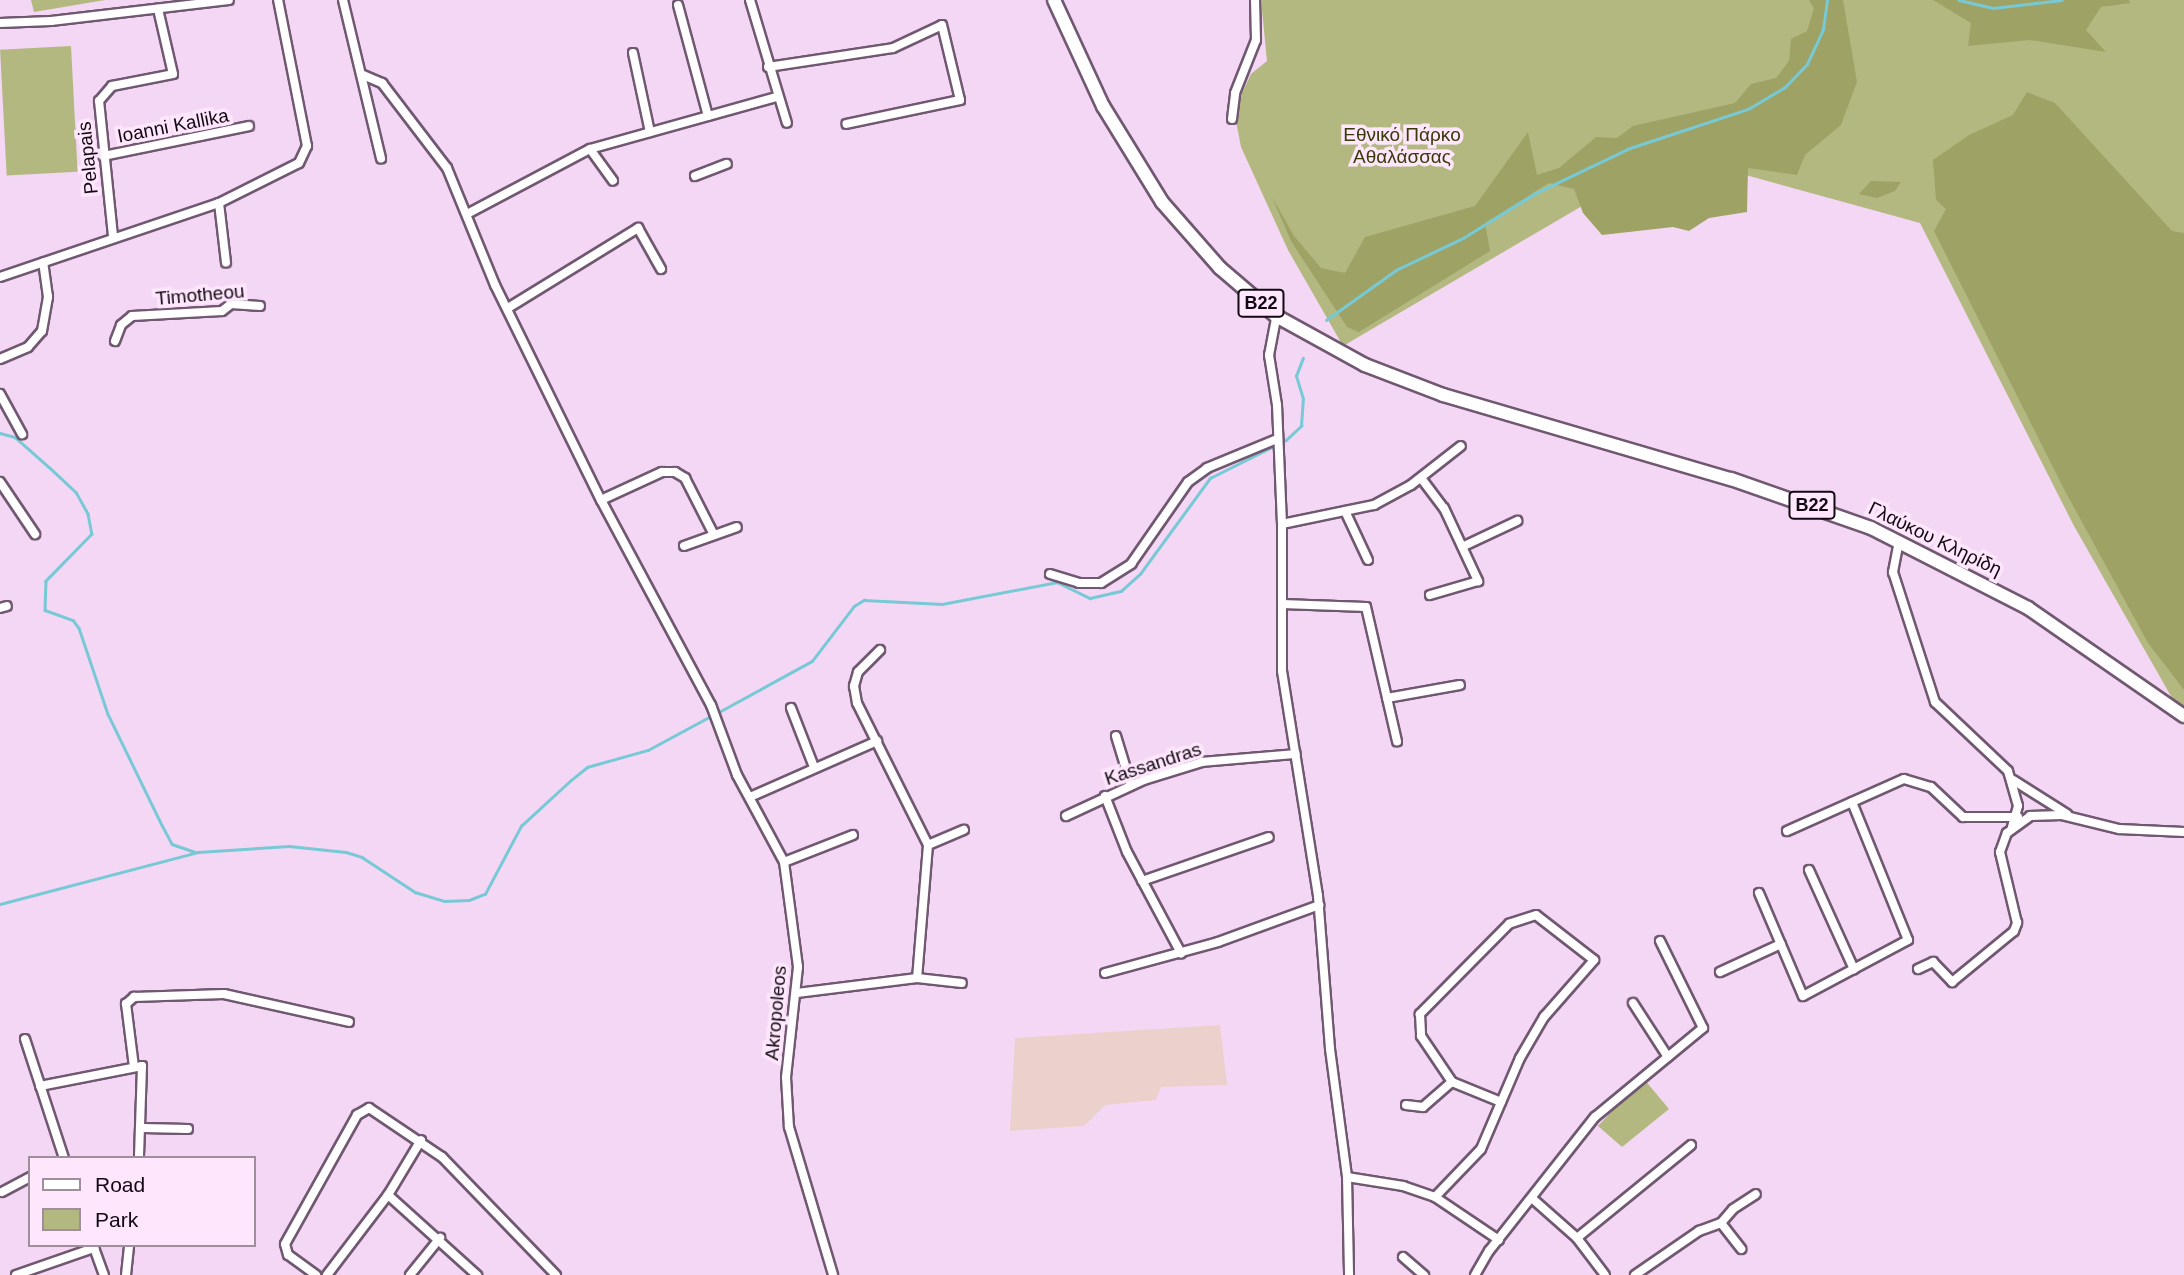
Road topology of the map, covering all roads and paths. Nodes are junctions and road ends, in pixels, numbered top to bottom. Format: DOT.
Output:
graph roads {
  1 [pos="229,0"];
  2 [pos="278,0"];
  3 [pos="343,0"];
  4 [pos="750,0"];
  5 [pos="1054,0"];
  6 [pos="1255,0"];
  7 [pos="678,5"];
  8 [pos="158,9"];
  9 [pos="0,23"];
  10 [pos="633,52"];
  11 [pos="768,67"];
  12 [pos="363,75"];
  13 [pos="776,97"];
  14 [pos="708,116"];
  15 [pos="1232,119"];
  16 [pos="787,123"];
  17 [pos="846,124"];
  18 [pos="249,126"];
  19 [pos="650,132"];
  20 [pos="590,149"];
  21 [pos="103,156"];
  22 [pos="381,159"];
  23 [pos="727,164"];
  24 [pos="695,176"];
  25 [pos="613,181"];
  26 [pos="219,203"];
  27 [pos="467,215"];
  28 [pos="113,236"];
  29 [pos="43,262"];
  30 [pos="226,263"];
  31 [pos="661,269"];
  32 [pos="0,277"];
  33 [pos="260,306"];
  34 [pos="508,309"];
  35 [pos="1277,312"];
  36 [pos="115,341"];
  37 [pos="0,359"];
  38 [pos="0,394"];
  39 [pos="22,434"];
  40 [pos="1277,439"];
  41 [pos="1461,446"];
  42 [pos="1422,478"];
  43 [pos="0,482"];
  44 [pos="601,500"];
  45 [pos="1345,510"];
  46 [pos="1517,521"];
  47 [pos="1282,524"];
  48 [pos="737,527"];
  49 [pos="713,533"];
  50 [pos="35,534"];
  51 [pos="1899,541"];
  52 [pos="684,546"];
  53 [pos="1464,546"];
  54 [pos="1368,560"];
  55 [pos="1050,574"];
  56 [pos="1430,595"];
  57 [pos="1282,604"];
  58 [pos="880,650"];
  59 [pos="1460,685"];
  60 [pos="1387,698"];
  61 [pos="791,708"];
  62 [pos="2184,716"];
  63 [pos="1116,736"];
  64 [pos="877,741"];
  65 [pos="1397,741"];
  66 [pos="1296,754"];
  67 [pos="814,767"];
  68 [pos="2013,780"];
  69 [pos="1131,785"];
  70 [pos="1105,796"];
  71 [pos="750,797"];
  72 [pos="1852,802"];
  73 [pos="1066,816"];
  74 [pos="2072,816"];
  75 [pos="2014,822"];
  76 [pos="964,830"];
  77 [pos="1787,831"];
  78 [pos="2184,832"];
  79 [pos="853,835"];
  80 [pos="1269,838"];
  81 [pos="928,845"];
  82 [pos="784,862"];
  83 [pos="1810,870"];
  84 [pos="1142,881"];
  85 [pos="1759,893"];
  86 [pos="1319,905"];
  87 [pos="1660,941"];
  88 [pos="1781,944"];
  89 [pos="1181,953"];
  90 [pos="1854,969"];
  91 [pos="1918,969"];
  92 [pos="1720,972"];
  93 [pos="1104,973"];
  94 [pos="917,978"];
  95 [pos="962,982"];
  96 [pos="797,993"];
  97 [pos="1633,1003"];
  98 [pos="349,1022"];
  99 [pos="25,1039"];
  100 [pos="1668,1057"];
  101 [pos="134,1067"];
  102 [pos="1452,1082"];
  103 [pos="40,1086"];
  104 [pos="1501,1102"];
  105 [pos="1406,1105"];
  106 [pos="142,1128"];
  107 [pos="188,1129"];
  108 [pos="421,1140"];
  109 [pos="1691,1145"];
  110 [pos="63,1156"];
  111 [pos="139,1156"];
  112 [pos="1347,1177"];
  113 [pos="28,1178"];
  114 [pos="2,1192"];
  115 [pos="1756,1194"];
  116 [pos="388,1195"];
  117 [pos="1435,1197"];
  118 [pos="1534,1200"];
  119 [pos="1721,1223"];
  120 [pos="440,1238"];
  121 [pos="1577,1238"];
  122 [pos="1499,1240"];
  123 [pos="91,1247"];
  124 [pos="94,1247"];
  125 [pos="129,1247"];
  126 [pos="1741,1249"];
  127 [pos="1403,1257"];
  128 [pos="19,1275"];
  129 [pos="104,1275"];
  130 [pos="126,1275"];
  131 [pos="316,1275"];
  132 [pos="327,1275"];
  133 [pos="411,1275"];
  134 [pos="477,1275"];
  135 [pos="556,1275"];
  136 [pos="833,1275"];
  137 [pos="1349,1275"];
  138 [pos="1424,1275"];
  139 [pos="1475,1275"];
  140 [pos="1605,1275"];
  141 [pos="1634,1275"];
  1 -- 8 [label="street"];
  2 -- 26 [label="street"];
  3 -- 12 [label="street"];
  4 -- 11 [label="street"];
  5 -- 35 [label="main road, Γλαύκου Κληρίδη / B22"];
  6 -- 15 [label="street"];
  7 -- 14 [label="street"];
  8 -- 9 [label="street"];
  8 -- 21 [label="street, Pelapais"];
  10 -- 19 [label="street"];
  11 -- 13 [label="street"];
  11 -- 17 [label="street"];
  12 -- 22 [label="street"];
  12 -- 27 [label="street, Akropoleos"];
  13 -- 14 [label="street"];
  13 -- 16 [label="street"];
  14 -- 19 [label="street"];
  18 -- 21 [label="street, Ioanni Kallika"];
  19 -- 20 [label="street"];
  20 -- 25 [label="street"];
  20 -- 27 [label="street"];
  21 -- 28 [label="street, Pelapais"];
  23 -- 24 [label="street"];
  26 -- 28 [label="street"];
  26 -- 30 [label="street, Timotheou"];
  27 -- 34 [label="street, Akropoleos"];
  28 -- 29 [label="street"];
  29 -- 32 [label="street"];
  29 -- 37 [label="street"];
  31 -- 34 [label="street"];
  33 -- 36 [label="street, Timotheou"];
  34 -- 44 [label="street, Akropoleos"];
  35 -- 40 [label="street"];
  35 -- 51 [label="main road, Γλαύκου Κληρίδη / B22"];
  38 -- 39 [label="street"];
  40 -- 47 [label="street"];
  40 -- 55 [label="street"];
  41 -- 42 [label="street"];
  42 -- 45 [label="street"];
  42 -- 53 [label="street"];
  43 -- 50 [label="street"];
  44 -- 49 [label="street"];
  44 -- 71 [label="street, Akropoleos"];
  45 -- 47 [label="street"];
  45 -- 54 [label="street"];
  46 -- 53 [label="street"];
  47 -- 57 [label="street"];
  48 -- 49 [label="street"];
  49 -- 52 [label="street"];
  51 -- 62 [label="main road, Γλαύκου Κληρίδη / B22"];
  51 -- 68 [label="street"];
  53 -- 56 [label="street"];
  57 -- 60 [label="street"];
  57 -- 66 [label="street"];
  58 -- 64 [label="street"];
  59 -- 60 [label="street"];
  60 -- 65 [label="street"];
  61 -- 67 [label="street"];
  63 -- 69 [label="street"];
  64 -- 67 [label="street"];
  64 -- 81 [label="street"];
  66 -- 69 [label="street, Kassandras"];
  66 -- 86 [label="street"];
  67 -- 71 [label="street"];
  68 -- 74 [label="street"];
  68 -- 75 [label="street"];
  69 -- 70 [label="street, Kassandras"];
  70 -- 73 [label="street, Kassandras"];
  70 -- 84 [label="street"];
  71 -- 82 [label="street, Akropoleos"];
  72 -- 75 [label="street"];
  72 -- 77 [label="street"];
  72 -- 90 [label="street"];
  74 -- 75 [label="street"];
  74 -- 78 [label="street"];
  75 -- 91 [label="street"];
  76 -- 81 [label="street"];
  79 -- 82 [label="street"];
  80 -- 84 [label="street"];
  81 -- 94 [label="street"];
  82 -- 96 [label="street, Akropoleos"];
  83 -- 90 [label="street"];
  84 -- 89 [label="street"];
  85 -- 88 [label="street"];
  86 -- 89 [label="street"];
  86 -- 112 [label="street"];
  87 -- 100 [label="street"];
  88 -- 90 [label="street"];
  88 -- 92 [label="street"];
  89 -- 93 [label="street"];
  94 -- 95 [label="street"];
  94 -- 96 [label="street"];
  96 -- 136 [label="street, Akropoleos"];
  97 -- 100 [label="street"];
  98 -- 101 [label="street"];
  99 -- 103 [label="street"];
  100 -- 118 [label="street"];
  101 -- 103 [label="street"];
  101 -- 106 [label="street"];
  102 -- 104 [label="street"];
  102 -- 104 [label="street"];
  102 -- 105 [label="street"];
  103 -- 110 [label="street"];
  104 -- 117 [label="street"];
  106 -- 107 [label="street"];
  106 -- 111 [label="street"];
  108 -- 116 [label="street"];
  108 -- 131 [label="street"];
  108 -- 135 [label="street"];
  109 -- 121 [label="street"];
  112 -- 117 [label="street"];
  112 -- 137 [label="street"];
  113 -- 114 [label="street"];
  115 -- 119 [label="street"];
  116 -- 120 [label="street"];
  116 -- 132 [label="street"];
  117 -- 122 [label="street"];
  118 -- 121 [label="street"];
  118 -- 122 [label="street"];
  119 -- 126 [label="street"];
  119 -- 141 [label="street"];
  120 -- 133 [label="street"];
  120 -- 134 [label="street"];
  121 -- 140 [label="street"];
  122 -- 139 [label="street"];
  123 -- 128 [label="street"];
  124 -- 129 [label="street"];
  125 -- 130 [label="street"];
  127 -- 138 [label="street"];
}
